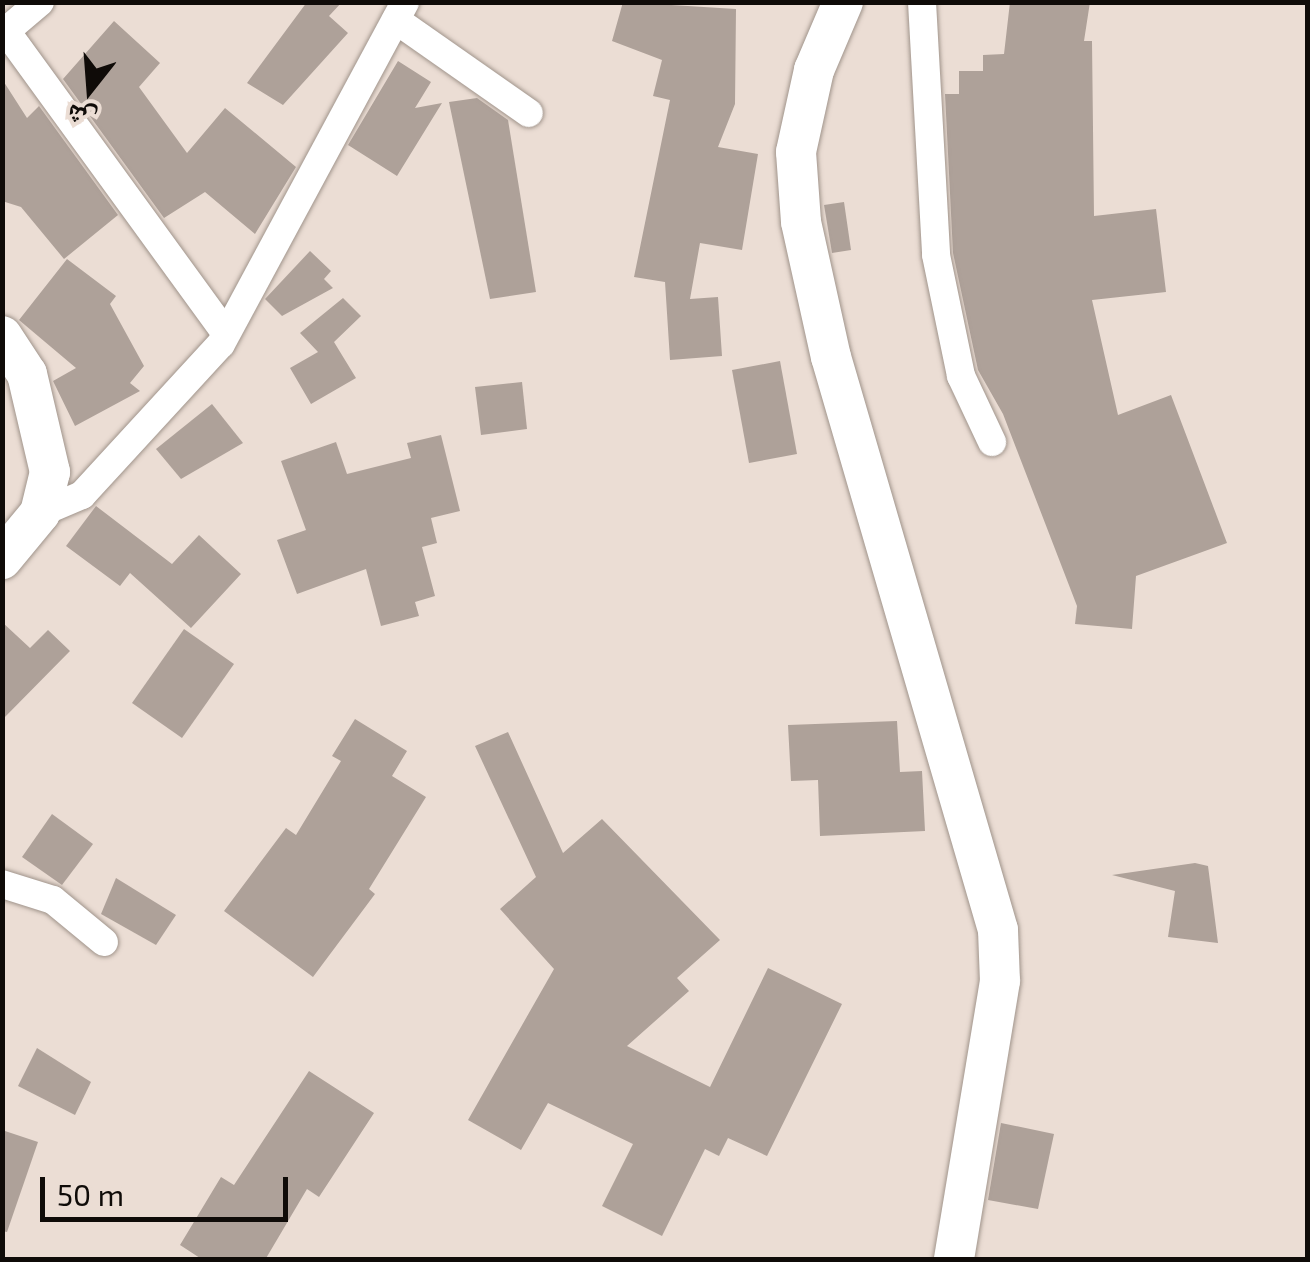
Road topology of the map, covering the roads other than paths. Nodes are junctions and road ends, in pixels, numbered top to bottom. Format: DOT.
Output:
graph roads {
  1 [pos="40,2"];
  2 [pos="843,2"];
  3 [pos="922,2"];
  4 [pos="400,12"];
  5 [pos="529,113"];
  6 [pos="226,334"];
  7 [pos="2,336"];
  8 [pos="992,442"];
  9 [pos="40,513"];
  10 [pos="2,559"];
  11 [pos="2,884"];
  12 [pos="104,942"];
  13 [pos="954,1260"];
  1 -- 6 [label="street"];
  2 -- 13 [label="street"];
  3 -- 8 [label="street"];
  4 -- 5 [label="street"];
  4 -- 6 [label="street"];
  6 -- 9 [label="street"];
  7 -- 9 [label="street"];
  9 -- 10 [label="street"];
  11 -- 12 [label="street"];
}
